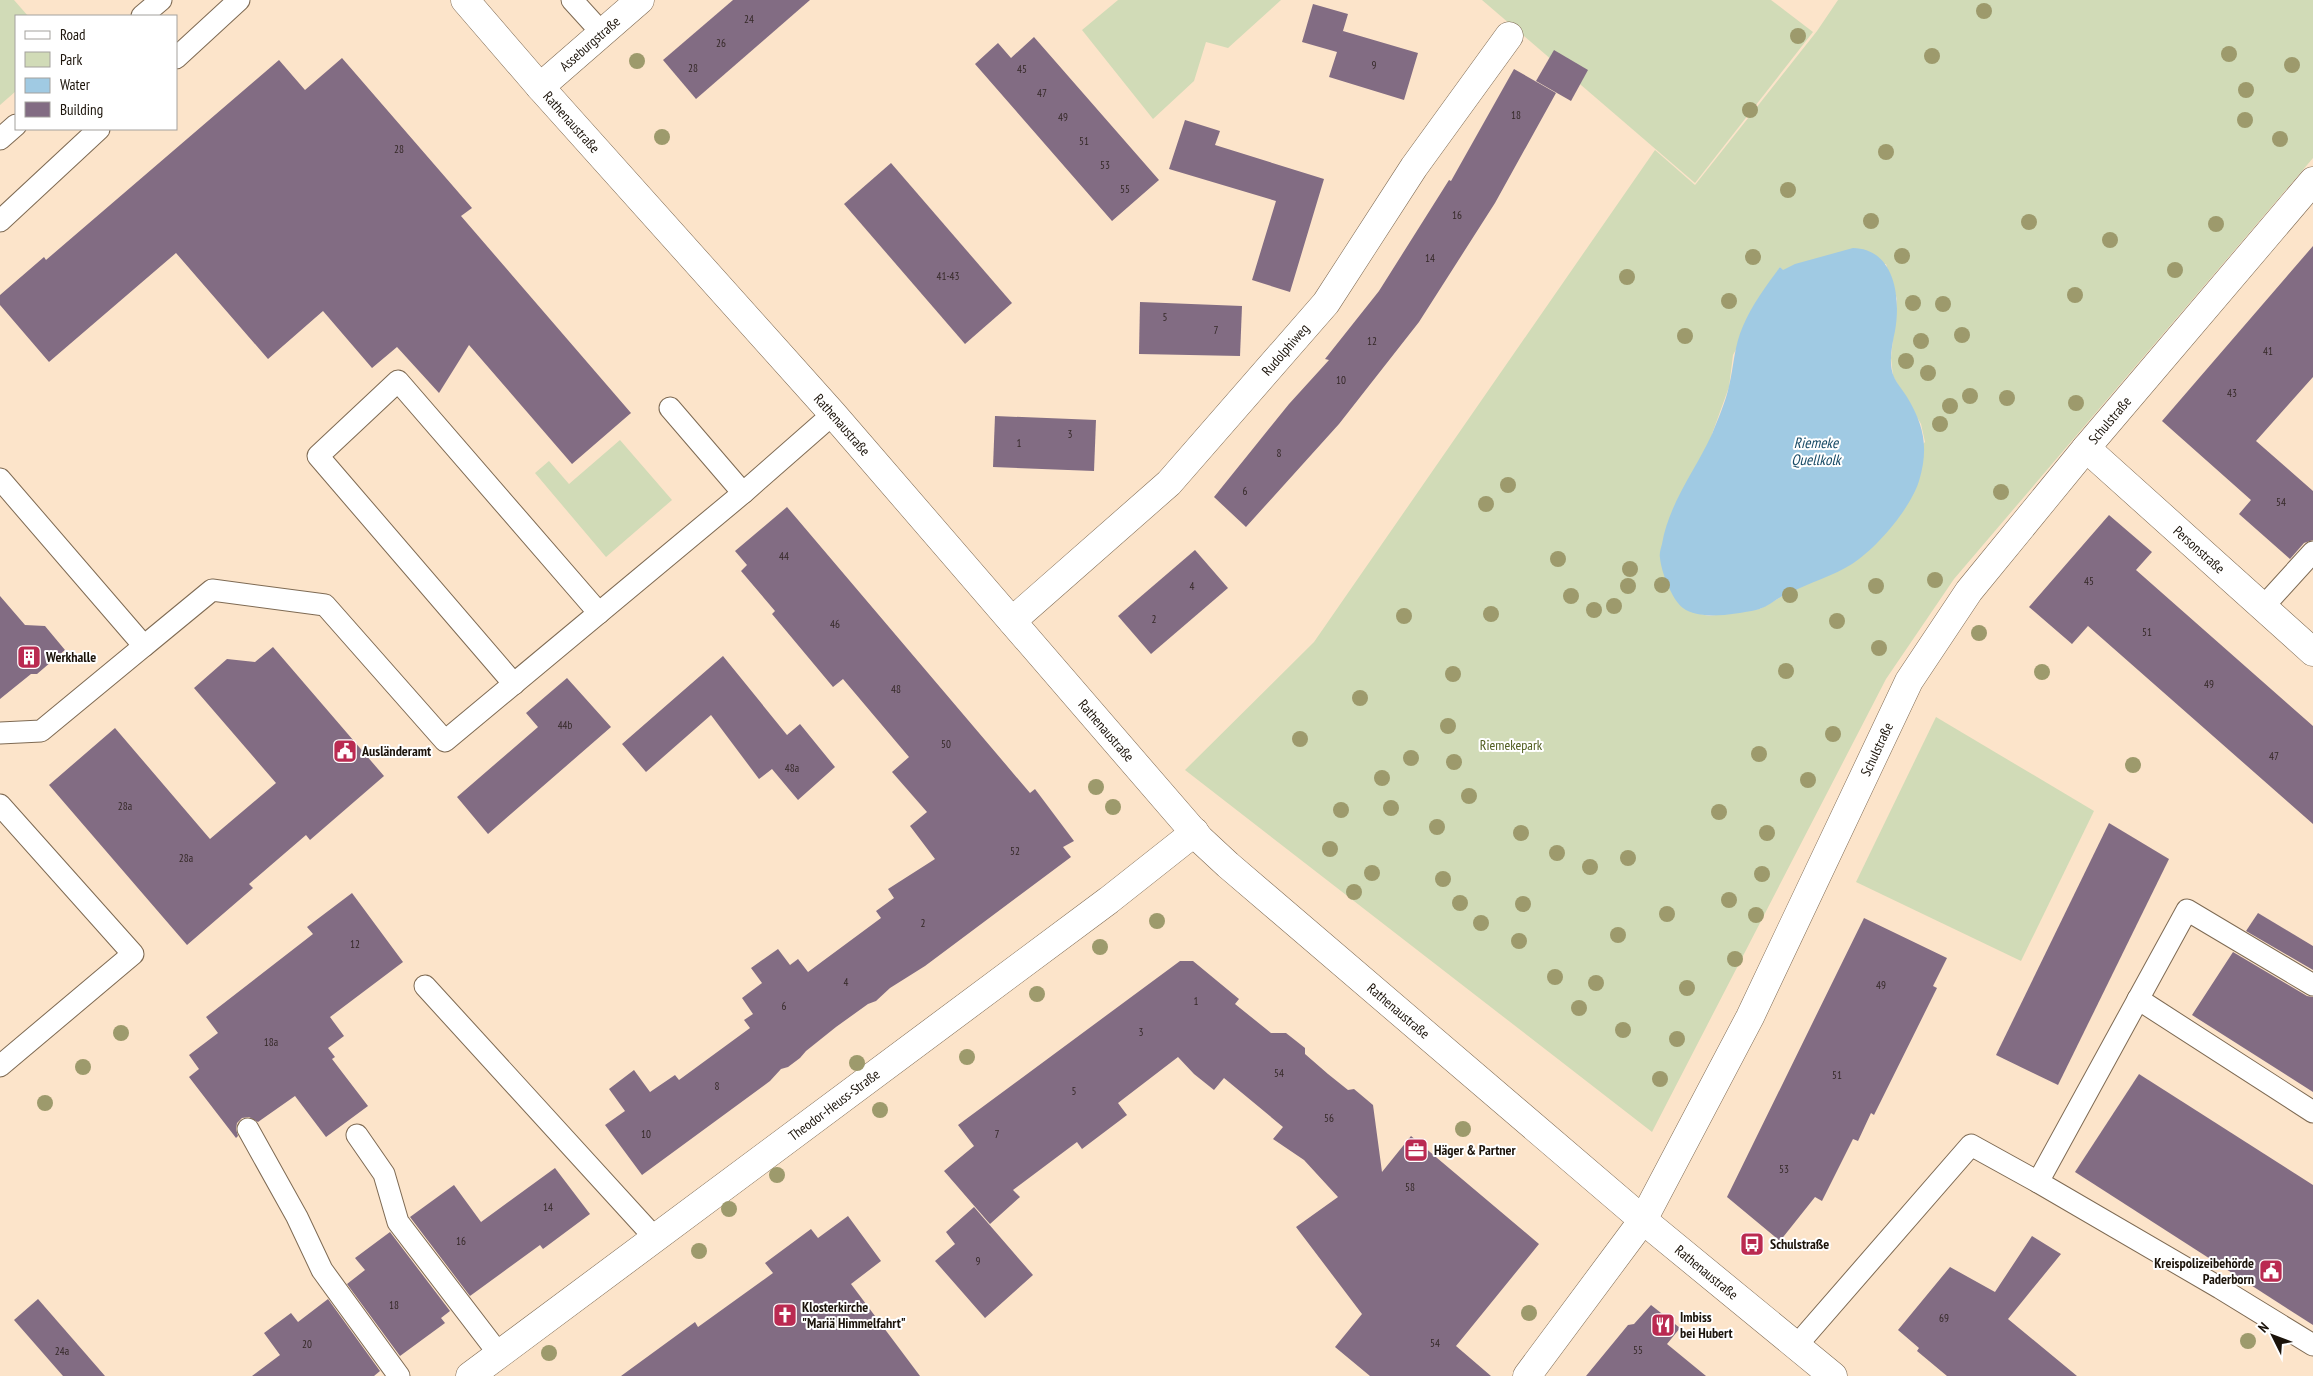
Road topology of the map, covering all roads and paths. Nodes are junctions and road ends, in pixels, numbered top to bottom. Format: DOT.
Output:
graph roads {
  1 [pos="161,0"];
  2 [pos="239,0"];
  3 [pos="465,0"];
  4 [pos="572,0"];
  5 [pos="640,0"];
  6 [pos="143,15"];
  7 [pos="602,33"];
  8 [pos="1509,36"];
  9 [pos="178,56"];
  10 [pos="540,87"];
  11 [pos="15,126"];
  12 [pos="99,130"];
  13 [pos="0,139"];
  14 [pos="2313,181"];
  15 [pos="0,220"];
  16 [pos="670,408"];
  17 [pos="834,414"];
  18 [pos="2086,448"];
  19 [pos="0,480"];
  20 [pos="743,493"];
  21 [pos="2313,552"];
  22 [pos="2263,607"];
  23 [pos="599,613"];
  24 [pos="1012,621"];
  25 [pos="144,646"];
  26 [pos="2311,646"];
  27 [pos="514,684"];
  28 [pos="0,733"];
  29 [pos="0,805"];
  30 [pos="1195,832"];
  31 [pos="2313,985"];
  32 [pos="425,986"];
  33 [pos="2138,999"];
  34 [pos="0,1066"];
  35 [pos="2313,1112"];
  36 [pos="248,1129"];
  37 [pos="357,1135"];
  38 [pos="2038,1182"];
  39 [pos="1643,1220"];
  40 [pos="655,1238"];
  41 [pos="1797,1345"];
  42 [pos="2313,1345"];
  43 [pos="499,1354"];
  44 [pos="399,1376"];
  45 [pos="470,1376"];
  46 [pos="1527,1376"];
  47 [pos="1833,1376"];
  1 -- 6 [label="lane"];
  2 -- 9 [label="lane"];
  3 -- 10 [label="street, Rathenaustraße"];
  4 -- 7 [label="lane"];
  5 -- 7 [label="street, Asseburgstraße"];
  7 -- 10 [label="street, Asseburgstraße"];
  8 -- 24 [label="street, Rudolphiweg"];
  10 -- 17 [label="street, Rathenaustraße"];
  11 -- 13 [label="lane"];
  12 -- 15 [label="lane"];
  14 -- 18 [label="street, Schulstraße"];
  16 -- 20 [label="lane"];
  17 -- 20 [label="lane"];
  17 -- 24 [label="street, Rathenaustraße"];
  18 -- 22 [label="street, Personstraße"];
  18 -- 39 [label="street, Schulstraße"];
  19 -- 25 [label="lane"];
  20 -- 23 [label="lane"];
  21 -- 22 [label="lane"];
  22 -- 26 [label="street, Personstraße"];
  23 -- 27 [label="lane"];
  23 -- 27 [label="lane"];
  24 -- 30 [label="street, Rathenaustraße"];
  25 -- 27 [label="lane"];
  25 -- 28 [label="lane"];
  29 -- 34 [label="lane"];
  30 -- 39 [label="street, Rathenaustraße"];
  30 -- 40 [label="street, Theodor-Heuss-Straße"];
  31 -- 33 [label="lane"];
  32 -- 40 [label="lane"];
  33 -- 35 [label="lane"];
  33 -- 38 [label="lane"];
  36 -- 44 [label="lane"];
  37 -- 43 [label="lane"];
  38 -- 41 [label="lane"];
  38 -- 42 [label="lane"];
  39 -- 41 [label="street, Rathenaustraße"];
  39 -- 46 [label="street, Schulstraße"];
  40 -- 43 [label="street, Theodor-Heuss-Straße"];
  41 -- 47 [label="street, Rathenaustraße"];
  43 -- 45 [label="street, Theodor-Heuss-Straße"];
}
